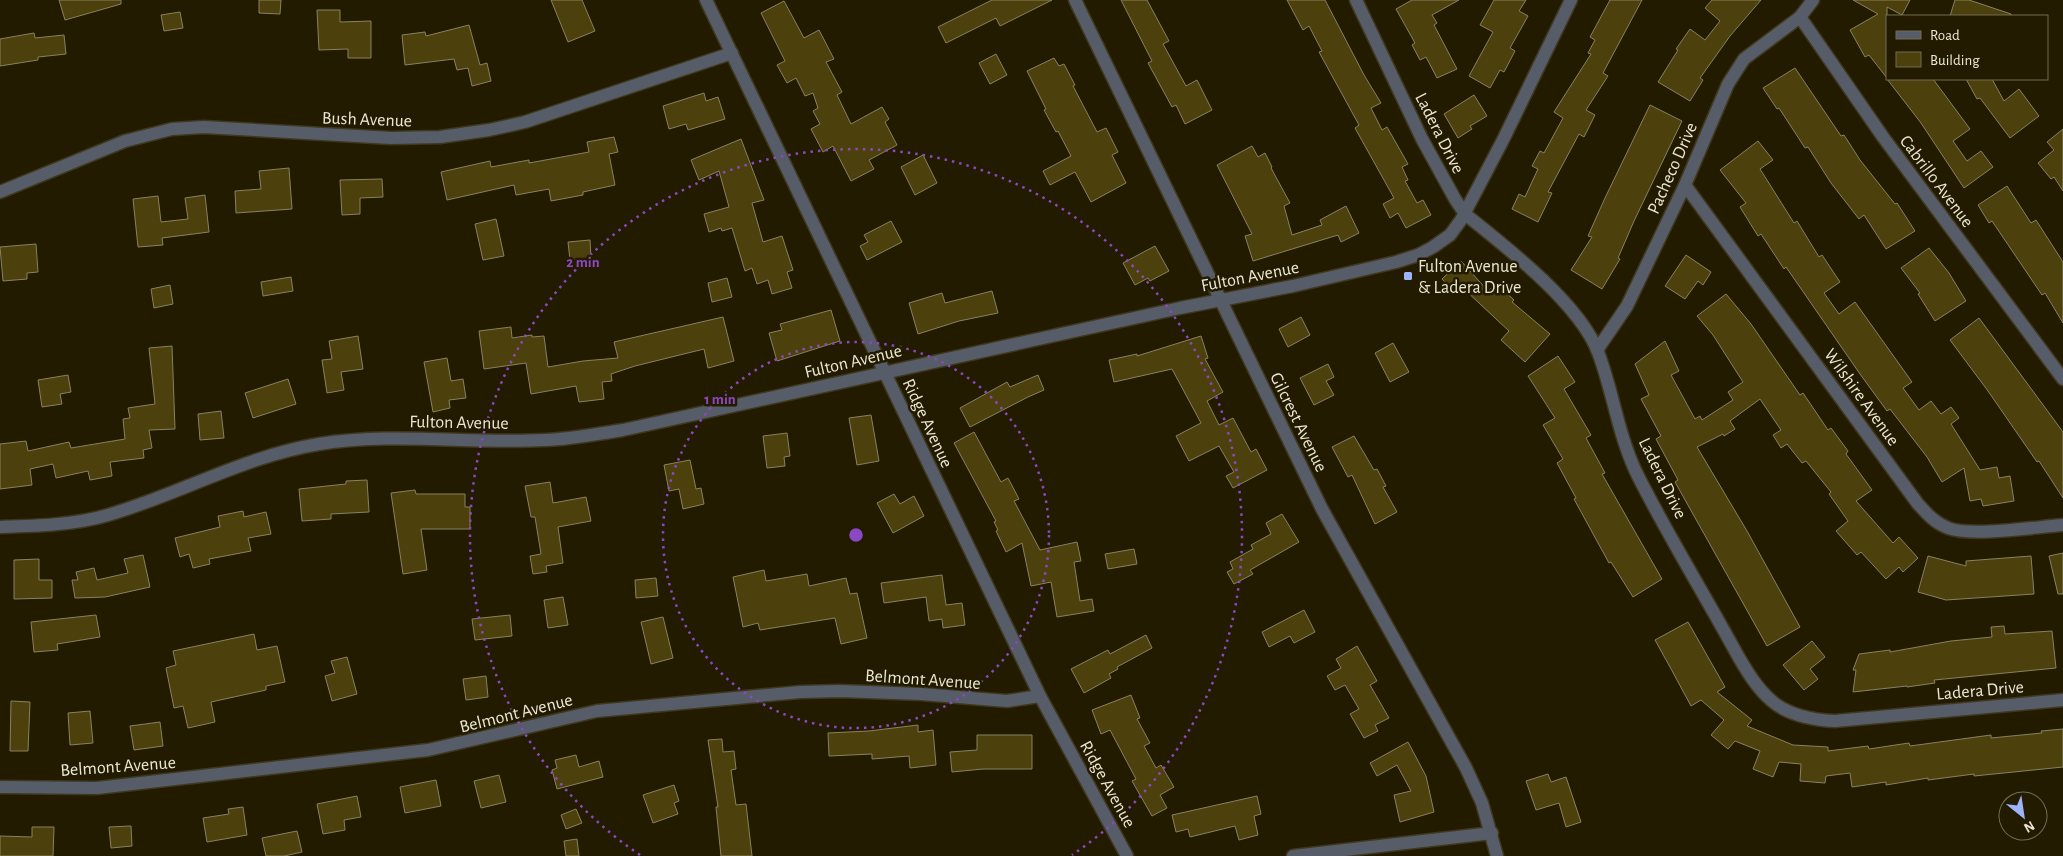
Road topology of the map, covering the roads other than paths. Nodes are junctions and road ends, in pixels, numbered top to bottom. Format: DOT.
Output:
graph roads {
  1 [pos="706,0"];
  2 [pos="1075,0"];
  3 [pos="1356,0"];
  4 [pos="1571,0"];
  5 [pos="1812,0"];
  6 [pos="1800,17"];
  7 [pos="732,53"];
  8 [pos="1685,185"];
  9 [pos="0,192"];
  10 [pos="1465,214"];
  11 [pos="1222,300"];
  12 [pos="1597,350"];
  13 [pos="885,371"];
  14 [pos="2063,379"];
  15 [pos="2063,525"];
  16 [pos="0,527"];
  17 [pos="1040,696"];
  18 [pos="2063,700"];
  19 [pos="0,786"];
  20 [pos="1492,833"];
  21 [pos="1127,856"];
  22 [pos="1293,856"];
  23 [pos="1497,856"];
  1 -- 7 [label="street, Ridge Avenue"];
  2 -- 11 [label="street, Gilcrest Avenue"];
  3 -- 10 [label="street, Ladera Drive"];
  4 -- 10 [label="street, Fulton Avenue"];
  5 -- 6 [label="street"];
  6 -- 8 [label="street, Pacheco Drive"];
  6 -- 14 [label="street, Cabrillo Avenue"];
  7 -- 9 [label="street, Bush Avenue"];
  7 -- 13 [label="street, Ridge Avenue"];
  8 -- 12 [label="street, Pacheco Drive"];
  8 -- 15 [label="street, Wilshire Avenue"];
  10 -- 11 [label="street, Fulton Avenue"];
  10 -- 12 [label="street, Ladera Drive"];
  11 -- 13 [label="street, Fulton Avenue"];
  11 -- 20 [label="street, Gilcrest Avenue"];
  12 -- 18 [label="street, Ladera Drive"];
  13 -- 16 [label="street, Fulton Avenue"];
  13 -- 17 [label="street, Ridge Avenue"];
  17 -- 19 [label="street, Belmont Avenue"];
  17 -- 21 [label="street, Ridge Avenue"];
  20 -- 22 [label="street"];
  20 -- 23 [label="street, Gilcrest Avenue"];
}
